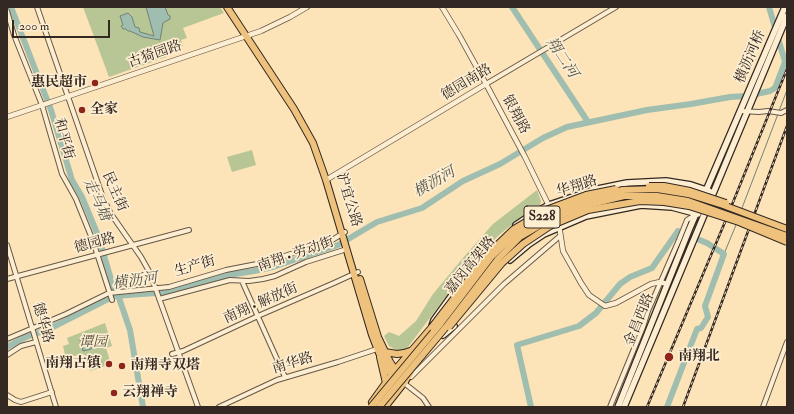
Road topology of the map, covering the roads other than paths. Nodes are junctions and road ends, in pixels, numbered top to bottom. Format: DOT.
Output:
graph roads {
  1 [pos="37,7"];
  2 [pos="227,7"];
  3 [pos="232,7"];
  4 [pos="307,7"];
  5 [pos="442,7"];
  6 [pos="616,7"];
  7 [pos="785,7"];
  8 [pos="7,11"];
  9 [pos="784,15"];
  10 [pos="248,35"];
  11 [pos="486,84"];
  12 [pos="67,97"];
  13 [pos="43,105"];
  14 [pos="744,110"];
  15 [pos="787,110"];
  16 [pos="7,117"];
  17 [pos="327,179"];
  18 [pos="706,190"];
  19 [pos="712,193"];
  20 [pos="549,205"];
  21 [pos="696,213"];
  22 [pos="703,215"];
  23 [pos="560,226"];
  24 [pos="787,226"];
  25 [pos="787,229"];
  26 [pos="189,230"];
  27 [pos="344,235"];
  28 [pos="560,236"];
  29 [pos="787,236"];
  30 [pos="681,241"];
  31 [pos="787,242"];
  32 [pos="7,245"];
  33 [pos="132,245"];
  34 [pos="347,246"];
  35 [pos="102,253"];
  36 [pos="356,273"];
  37 [pos="17,276"];
  38 [pos="7,279"];
  39 [pos="242,281"];
  40 [pos="660,282"];
  41 [pos="667,284"];
  42 [pos="156,289"];
  43 [pos="112,295"];
  44 [pos="159,299"];
  45 [pos="258,316"];
  46 [pos="432,327"];
  47 [pos="32,329"];
  48 [pos="443,335"];
  49 [pos="7,339"];
  50 [pos="36,342"];
  51 [pos="787,342"];
  52 [pos="380,351"];
  53 [pos="412,351"];
  54 [pos="179,353"];
  55 [pos="172,354"];
  56 [pos="7,355"];
  57 [pos="393,372"];
  58 [pos="285,377"];
  59 [pos="386,383"];
  60 [pos="404,383"];
  61 [pos="399,389"];
  62 [pos="52,392"];
  63 [pos="7,395"];
  64 [pos="56,407"];
  65 [pos="198,407"];
  66 [pos="218,407"];
  67 [pos="370,407"];
  68 [pos="379,407"];
  69 [pos="385,407"];
  70 [pos="429,407"];
  71 [pos="610,407"];
  72 [pos="618,407"];
  73 [pos="624,407"];
  74 [pos="763,407"];
  1 -- 12 [label="street, 民主街"];
  2 -- 10 [label="main road, 沪宜公路"];
  3 -- 10 [label="main road, 沪宜公路"];
  4 -- 10 [label="street, 古猗园路"];
  5 -- 11 [label="street, 银翔路"];
  6 -- 11 [label="street, 德园南路"];
  7 -- 9 [label="main road"];
  8 -- 13 [label="street, 和平街"];
  9 -- 14 [label="main road, 横沥河桥"];
  9 -- 14 [label="main road, 横沥河桥"];
  10 -- 12 [label="street, 古猗园路"];
  10 -- 17 [label="main road, 沪宜公路"];
  11 -- 17 [label="street, 德园南路"];
  11 -- 20 [label="street, 银翔路"];
  12 -- 13 [label="street, 古猗园路"];
  12 -- 33 [label="street, 民主街"];
  13 -- 16 [label="street, 古猗园路"];
  13 -- 35 [label="street, 和平街"];
  14 -- 15 [label="street"];
  14 -- 18 [label="main road"];
  14 -- 19 [label="main road"];
  17 -- 27 [label="main road, 沪宜公路"];
  18 -- 19 [label="main road"];
  18 -- 20 [label="main road"];
  18 -- 21 [label="main road"];
  19 -- 22 [label="main road"];
  20 -- 23 [label="street, 银翔路"];
  20 -- 46 [label="main road"];
  21 -- 22 [label="main road"];
  21 -- 23 [label="main road"];
  21 -- 30 [label="main road, 金昌西路"];
  22 -- 73 [label="main road, 金昌西路"];
  23 -- 28 [label="street, 银翔路"];
  23 -- 48 [label="main road"];
  24 -- 46 [label="main road, 华翔路, bridge"];
  25 -- 67 [label="main road, 嘉闵高架路 / S228, bridge"];
  26 -- 33 [label="street, 德园路"];
  27 -- 34 [label="main road, 沪宜公路"];
  27 -- 42 [label="street, 生产街"];
  28 -- 40 [label="street, 银翔路"];
  28 -- 60 [label="street"];
  29 -- 68 [label="main road, 嘉闵高架路 / S228, bridge"];
  30 -- 40 [label="street"];
  30 -- 41 [label="main road, 金昌西路"];
  31 -- 48 [label="main road, 华翔路, bridge"];
  32 -- 37 [label="street, 德华路"];
  33 -- 35 [label="street, 德园路"];
  33 -- 42 [label="street, 民主街"];
  34 -- 36 [label="main road, 沪宜公路"];
  34 -- 39 [label="street, 南翔 • 劳动街"];
  35 -- 37 [label="street, 德园路"];
  35 -- 43 [label="street, 和平街"];
  36 -- 45 [label="street, 南翔 • 解放街"];
  36 -- 52 [label="main road, 沪宜公路"];
  37 -- 38 [label="street, 德园路"];
  37 -- 47 [label="street, 德华路"];
  39 -- 44 [label="street, 南翔 • 劳动街"];
  39 -- 45 [label="street"];
  40 -- 41 [label="street"];
  40 -- 71 [label="street"];
  41 -- 72 [label="main road, 金昌西路"];
  42 -- 43 [label="street, 生产街"];
  42 -- 44 [label="street, 民主街"];
  43 -- 47 [label="street, 生产街"];
  44 -- 54 [label="street"];
  45 -- 54 [label="street, 南翔 • 解放街"];
  45 -- 58 [label="street"];
  46 -- 53 [label="main road, 华翔路"];
  47 -- 49 [label="street, 生产街"];
  47 -- 50 [label="street, 德华路"];
  48 -- 60 [label="main road, 华翔路"];
  50 -- 56 [label="street"];
  50 -- 62 [label="street, 德华路"];
  51 -- 74 [label="street"];
  52 -- 53 [label="main road"];
  52 -- 57 [label="main road, 沪宜公路"];
  52 -- 58 [label="street, 南华路"];
  52 -- 59 [label="main road"];
  53 -- 57 [label="main road, 华翔路"];
  54 -- 55 [label="street, 南翔 • 解放街"];
  54 -- 65 [label="street"];
  57 -- 59 [label="main road"];
  57 -- 60 [label="main road, 沪宜公路"];
  57 -- 61 [label="main road"];
  58 -- 66 [label="street, 南华路"];
  59 -- 67 [label="main road"];
  60 -- 61 [label="main road"];
  60 -- 70 [label="street"];
  61 -- 69 [label="main road"];
  62 -- 63 [label="street"];
  62 -- 64 [label="street, 德华路"];
}
